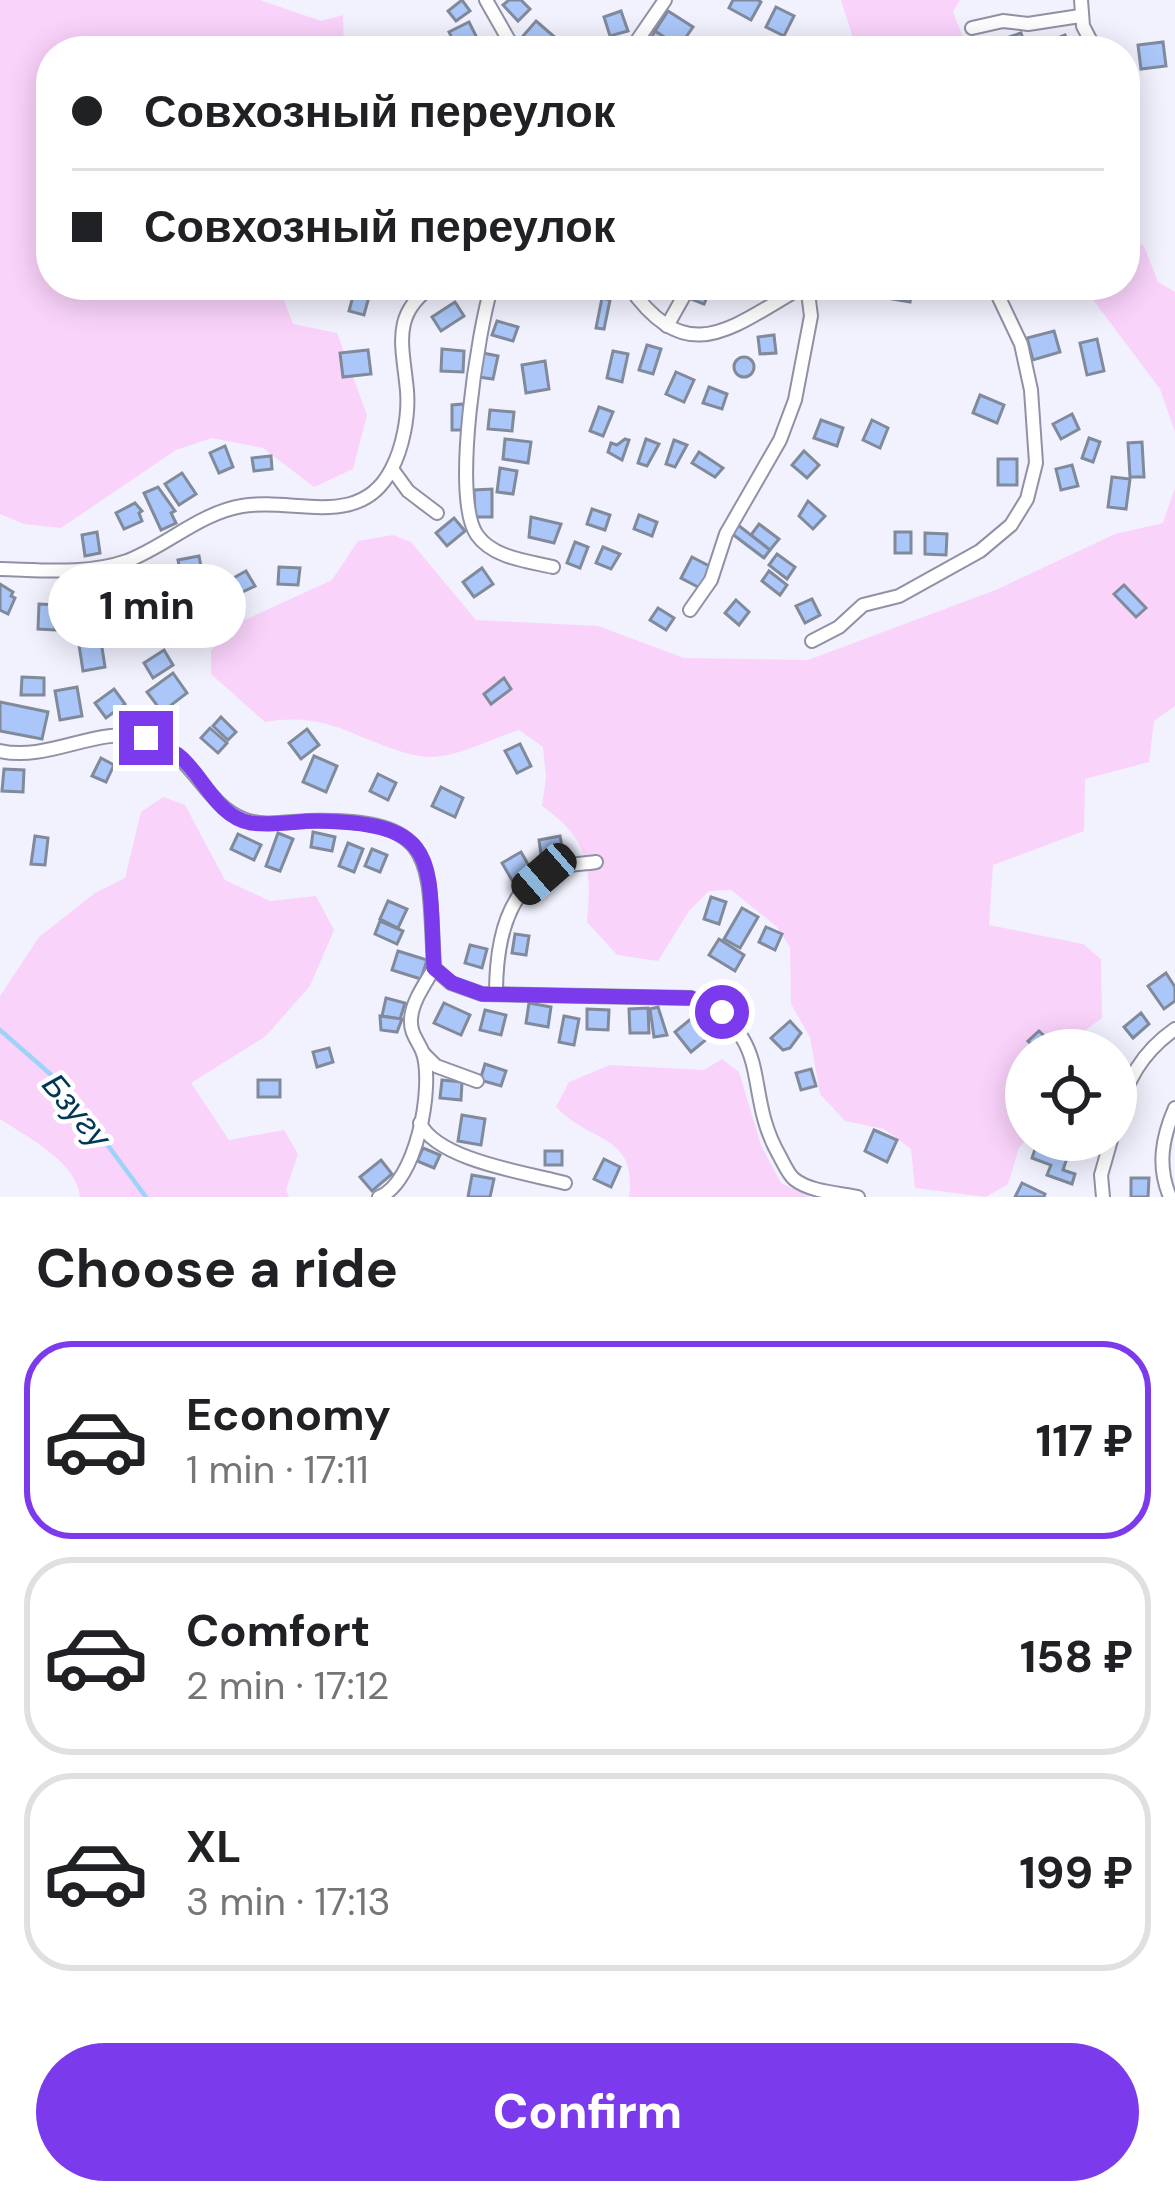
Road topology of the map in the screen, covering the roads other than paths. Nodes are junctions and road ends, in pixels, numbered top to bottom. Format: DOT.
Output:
graph roads {
  1 [pos="486,0"];
  2 [pos="665,0"];
  3 [pos="1081,0"];
  4 [pos="1080,16"];
  5 [pos="972,28"];
  6 [pos="506,36"];
  7 [pos="640,36"];
  8 [pos="1089,36"];
  9 [pos="414,300"];
  10 [pos="488,300"];
  11 [pos="642,300"];
  12 [pos="682,300"];
  13 [pos="779,300"];
  14 [pos="808,300"];
  15 [pos="999,300"];
  16 [pos="667,326"];
  17 [pos="392,469"];
  18 [pos="437,513"];
  19 [pos="554,567"];
  20 [pos="0,569"];
  21 [pos="690,610"];
  22 [pos="812,641"];
  23 [pos="0,752"];
  24 [pos="596,862"];
  25 [pos="434,968"];
  26 [pos="496,994"];
  27 [pos="1175,1028"];
  28 [pos="422,1052"];
  29 [pos="1137,1068"];
  30 [pos="477,1081"];
  31 [pos="1175,1108"];
  32 [pos="419,1122"];
  33 [pos="1105,1161"];
  34 [pos="565,1183"];
  35 [pos="386,1196"];
  36 [pos="858,1197"];
  37 [pos="1103,1197"];
  38 [pos="1170,1197"];
  1 -- 6 [label="street"];
  2 -- 7 [label="street"];
  3 -- 4 [label="street"];
  4 -- 5 [label="street"];
  4 -- 8 [label="street"];
  9 -- 17 [label="street"];
  10 -- 19 [label="street"];
  11 -- 16 [label="street"];
  12 -- 16 [label="street"];
  13 -- 16 [label="street"];
  14 -- 21 [label="street"];
  15 -- 22 [label="street"];
  17 -- 18 [label="street"];
  17 -- 20 [label="street"];
  23 -- 25 [label="street"];
  24 -- 26 [label="street"];
  25 -- 26 [label="street"];
  25 -- 28 [label="street"];
  26 -- 36 [label="street"];
  27 -- 29 [label="street"];
  28 -- 30 [label="street"];
  28 -- 32 [label="street"];
  31 -- 38 [label="street"];
  32 -- 34 [label="street"];
  32 -- 35 [label="street"];
  33 -- 37 [label="street"];
}
